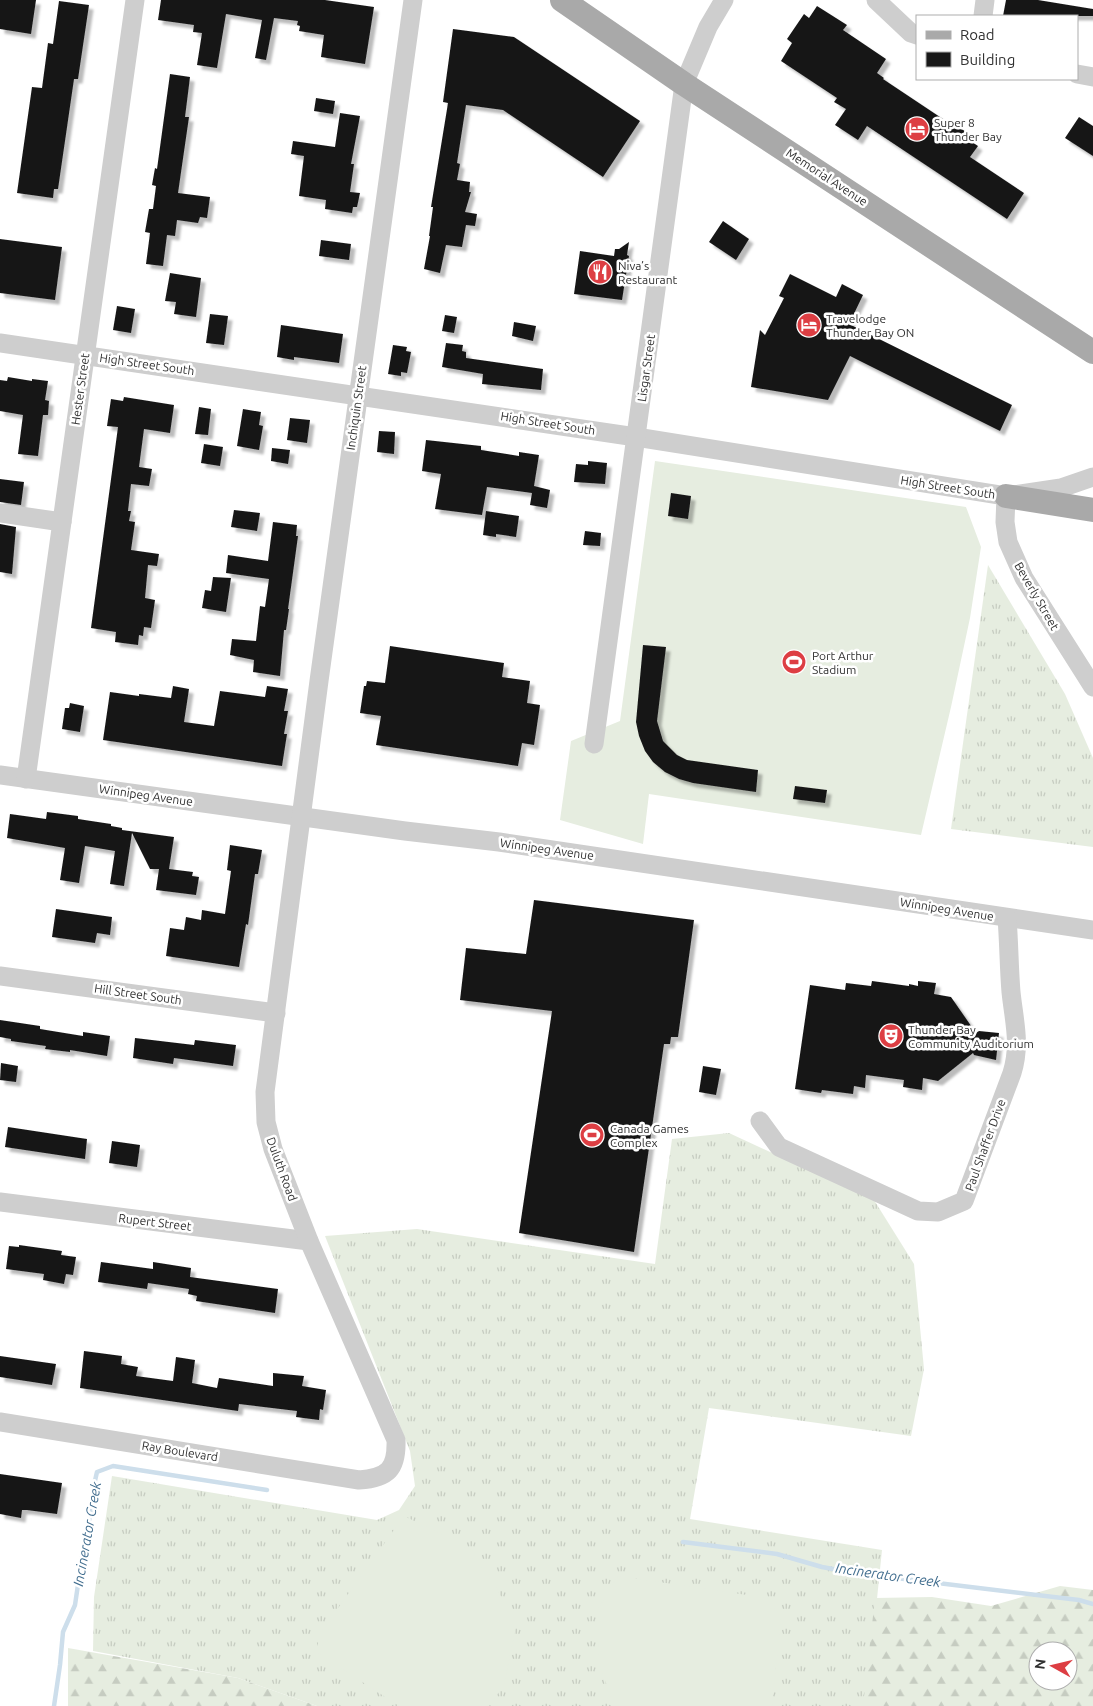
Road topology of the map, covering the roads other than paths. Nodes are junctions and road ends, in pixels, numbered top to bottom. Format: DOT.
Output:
graph roads {
  1 [pos="135,0"];
  2 [pos="413,0"];
  3 [pos="562,0"];
  4 [pos="724,0"];
  5 [pos="876,0"];
  6 [pos="985,0"];
  7 [pos="982,15"];
  8 [pos="916,35"];
  9 [pos="1078,74"];
  10 [pos="1093,77"];
  11 [pos="684,84"];
  12 [pos="0,343"];
  13 [pos="1093,352"];
  14 [pos="85,355"];
  15 [pos="358,395"];
  16 [pos="636,437"];
  17 [pos="1093,477"];
  18 [pos="1006,496"];
  19 [pos="1093,510"];
  20 [pos="0,513"];
  21 [pos="62,522"];
  22 [pos="1093,687"];
  23 [pos="594,744"];
  24 [pos="0,775"];
  25 [pos="26,778"];
  26 [pos="302,816"];
  27 [pos="1007,918"];
  28 [pos="1093,930"];
  29 [pos="0,976"];
  30 [pos="276,1013"];
  31 [pos="760,1121"];
  32 [pos="0,1202"];
  33 [pos="309,1241"];
  34 [pos="0,1422"];
  35 [pos="359,1480"];
  1 -- 14 [label="street, Hester Street"];
  2 -- 15 [label="street, Inchiquin Street"];
  3 -- 11 [label="main road, Memorial Avenue"];
  4 -- 11 [label="street, Lisgar Street"];
  5 -- 8 [label="street"];
  6 -- 7 [label="street"];
  9 -- 10 [label="street"];
  11 -- 13 [label="main road, Memorial Avenue"];
  11 -- 16 [label="street, Lisgar Street"];
  12 -- 14 [label="street, High Street South"];
  14 -- 15 [label="street, High Street South"];
  14 -- 21 [label="street, Hester Street"];
  15 -- 16 [label="street, High Street South"];
  15 -- 26 [label="street, Inchiquin Street"];
  16 -- 18 [label="street, High Street South"];
  16 -- 23 [label="street, Lisgar Street"];
  17 -- 18 [label="street, High Street South"];
  18 -- 19 [label="main road"];
  18 -- 22 [label="street, Beverly Street"];
  20 -- 21 [label="street"];
  21 -- 25 [label="street, Hester Street"];
  24 -- 25 [label="street, Winnipeg Avenue"];
  25 -- 26 [label="street, Winnipeg Avenue"];
  26 -- 27 [label="street, Winnipeg Avenue"];
  26 -- 30 [label="street, Duluth Road"];
  27 -- 28 [label="street, Winnipeg Avenue"];
  27 -- 31 [label="street, Paul Shaffer Drive"];
  29 -- 30 [label="street, Hill Street South"];
  30 -- 33 [label="street, Duluth Road"];
  32 -- 33 [label="street, Rupert Street"];
  33 -- 35 [label="street, Duluth Road"];
  34 -- 35 [label="street, Ray Boulevard"];
}
